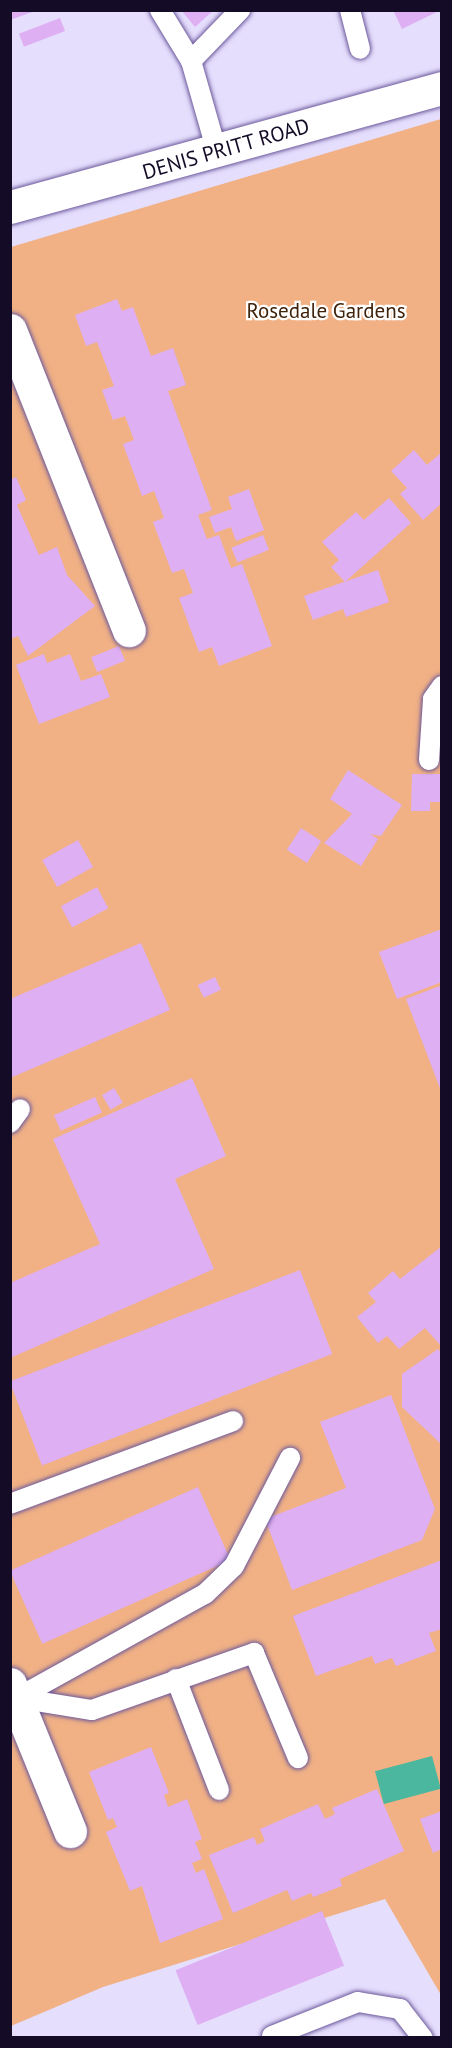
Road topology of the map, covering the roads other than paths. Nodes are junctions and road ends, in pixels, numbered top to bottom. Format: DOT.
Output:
graph roads {
  1 [pos="160,10"];
  2 [pos="240,10"];
  3 [pos="350,10"];
  4 [pos="360,49"];
  5 [pos="191,61"];
  6 [pos="441,88"];
  7 [pos="217,152"];
  8 [pos="10,207"];
  9 [pos="10,330"];
  10 [pos="129,630"];
  11 [pos="441,686"];
  12 [pos="429,760"];
  13 [pos="233,1421"];
  14 [pos="290,1458"];
  15 [pos="10,1504"];
  16 [pos="176,1679"];
  17 [pos="12,1696"];
  18 [pos="298,1758"];
  19 [pos="219,1790"];
  20 [pos="70,1831"];
  21 [pos="272,2036"];
  22 [pos="423,2037"];
  1 -- 5 [label="lane"];
  2 -- 5 [label="lane"];
  3 -- 4 [label="lane"];
  5 -- 7 [label="lane"];
  6 -- 7 [label="street, DENIS PRITT ROAD"];
  7 -- 8 [label="street, DENIS PRITT ROAD"];
  9 -- 10 [label="street"];
  11 -- 12 [label="lane"];
  13 -- 15 [label="lane"];
  14 -- 17 [label="lane"];
  16 -- 17 [label="lane"];
  16 -- 18 [label="lane"];
  16 -- 19 [label="lane"];
  17 -- 20 [label="street"];
  21 -- 22 [label="lane"];
}
